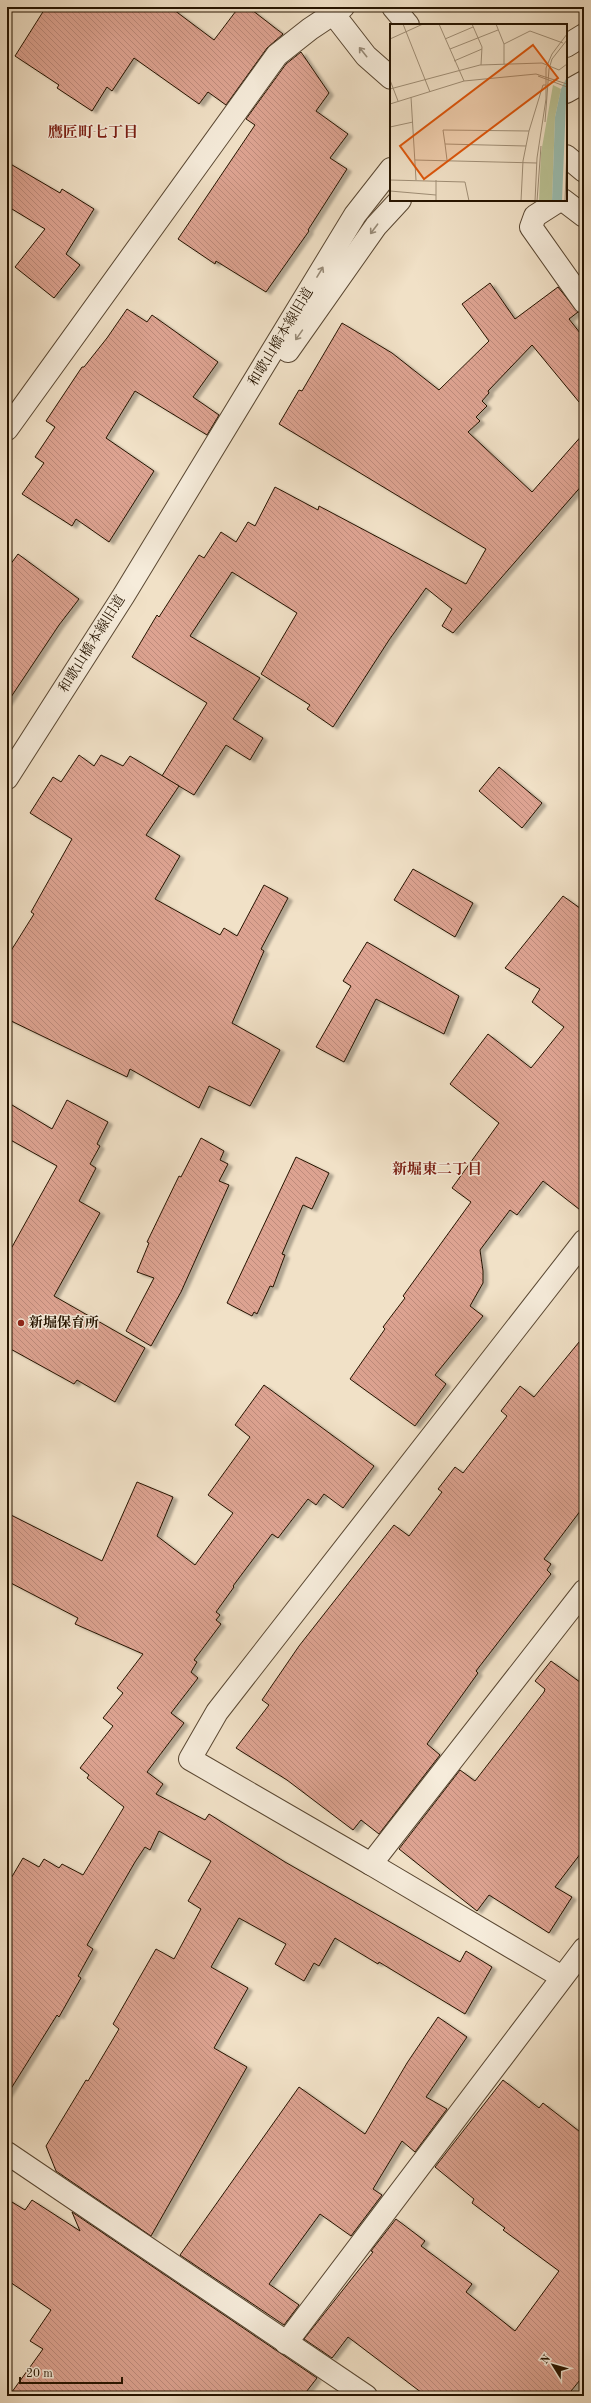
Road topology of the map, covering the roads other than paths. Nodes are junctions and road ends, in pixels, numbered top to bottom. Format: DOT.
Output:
graph roads {
  1 [pos="393,7"];
  2 [pos="334,9"];
  3 [pos="407,24"];
  4 [pos="584,35"];
  5 [pos="567,45"];
  6 [pos="390,77"];
  7 [pos="567,157"];
  8 [pos="390,170"];
  9 [pos="584,171"];
  10 [pos="399,201"];
  11 [pos="560,201"];
  12 [pos="563,201"];
  13 [pos="584,216"];
  14 [pos="584,302"];
  15 [pos="7,429"];
  16 [pos="176,509"];
  17 [pos="7,778"];
  18 [pos="584,1241"];
  19 [pos="584,1591"];
  20 [pos="371,1864"];
  21 [pos="584,1949"];
  22 [pos="562,1977"];
  23 [pos="7,2152"];
  24 [pos="286,2343"];
  25 [pos="366,2396"];
  1 -- 3 [label="street"];
  6 -- 2 [label="street, one-way"];
  2 -- 15 [label="street"];
  4 -- 5 [label="street"];
  7 -- 9 [label="street"];
  16 -- 8 [label="street, 和歌山橋本線旧道, one-way"];
  10 -- 16 [label="street, 和歌山橋本線旧道, one-way"];
  11 -- 14 [label="street"];
  12 -- 13 [label="street"];
  16 -- 17 [label="street, 和歌山橋本線旧道"];
  18 -- 20 [label="street"];
  19 -- 20 [label="street"];
  20 -- 22 [label="street"];
  21 -- 22 [label="street"];
  22 -- 24 [label="street"];
  23 -- 24 [label="street"];
  24 -- 25 [label="street"];
}
